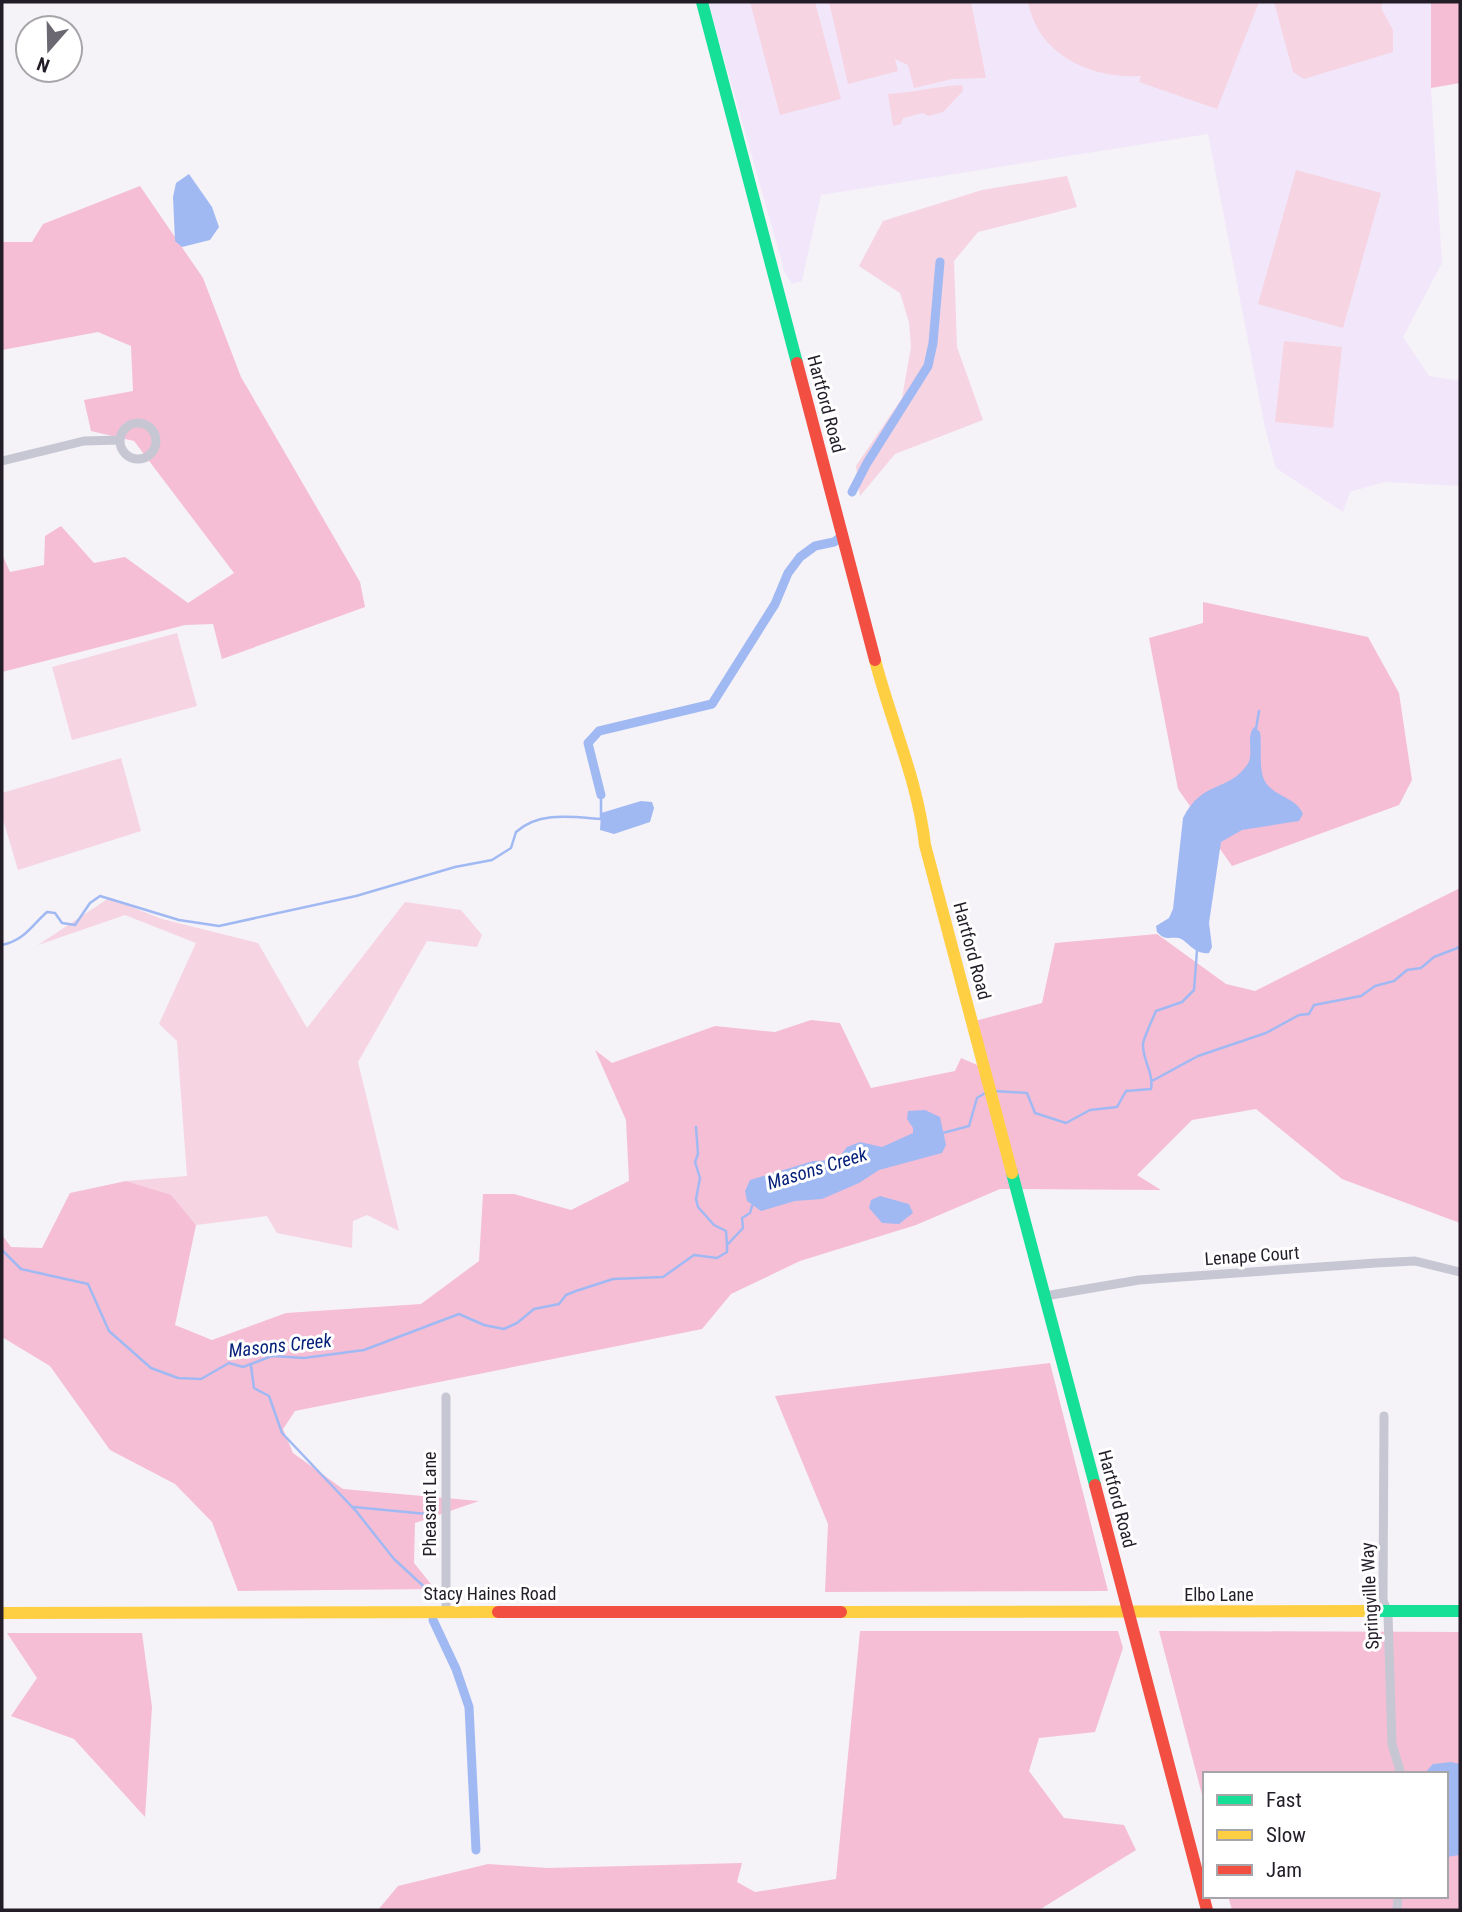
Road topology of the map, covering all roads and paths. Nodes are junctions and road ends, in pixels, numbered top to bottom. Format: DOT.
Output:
graph roads {
  1 [pos="702,2"];
  2 [pos="120,440"];
  3 [pos="2,461"];
  4 [pos="1460,1272"];
  5 [pos="1045,1296"];
  6 [pos="446,1397"];
  7 [pos="1384,1416"];
  8 [pos="1460,1611"];
  9 [pos="446,1612"];
  10 [pos="979,1612"];
  11 [pos="1128,1612"];
  12 [pos="2,1613"];
  13 [pos="1388,1614"];
  14 [pos="1400,1772"];
  15 [pos="1203,1895"];
  1 -- 5 [label="street, Hartford Road"];
  2 -- 2 [label="street"];
  2 -- 3 [label="street"];
  4 -- 5 [label="street, Lenape Court"];
  5 -- 11 [label="street, Hartford Road"];
  6 -- 9 [label="street, Pheasant Lane"];
  7 -- 13 [label="street, Springville Way"];
  8 -- 13 [label="street, Elbo Lane"];
  9 -- 10 [label="street, Stacy Haines Road"];
  9 -- 12 [label="street, Stacy Haines Road"];
  10 -- 11 [label="street, Elbo Lane"];
  11 -- 13 [label="street, Elbo Lane"];
  11 -- 15 [label="street, Hartford Road"];
  13 -- 14 [label="street, Springville Way"];
}
